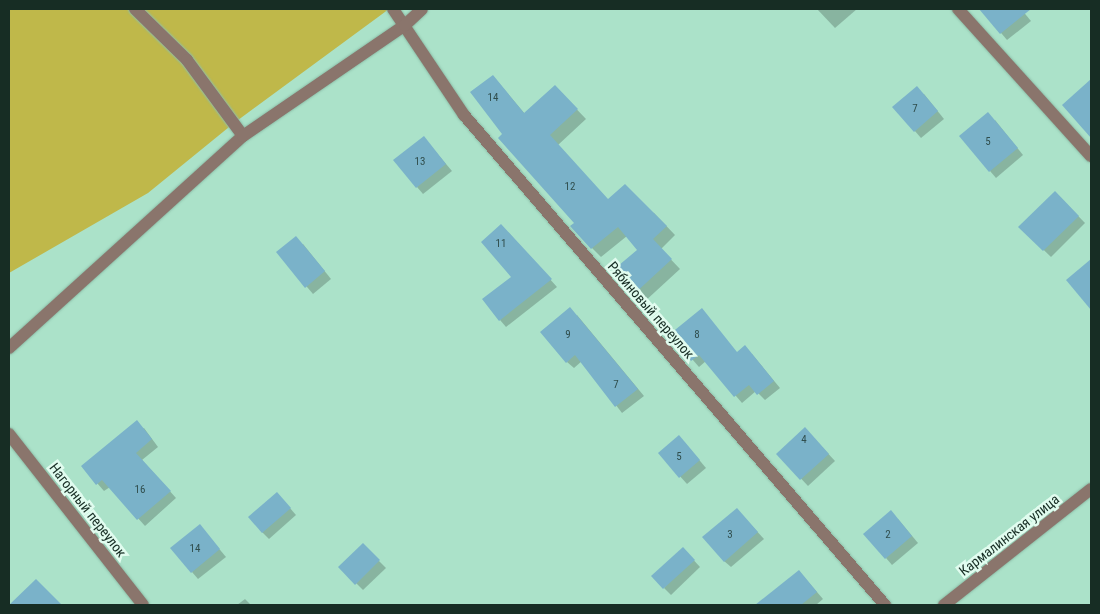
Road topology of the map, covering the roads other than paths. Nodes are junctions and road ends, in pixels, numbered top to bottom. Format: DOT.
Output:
graph roads {
  1 [pos="135,9"];
  2 [pos="393,9"];
  3 [pos="422,9"];
  4 [pos="958,9"];
  5 [pos="405,25"];
  6 [pos="243,136"];
  7 [pos="1091,156"];
  8 [pos="9,348"];
  9 [pos="9,434"];
  10 [pos="1091,489"];
  11 [pos="144,605"];
  12 [pos="885,605"];
  13 [pos="944,605"];
  1 -- 6 [label="street"];
  2 -- 5 [label="street, Рябиновый переулок"];
  3 -- 5 [label="street"];
  4 -- 7 [label="street"];
  5 -- 6 [label="street"];
  5 -- 12 [label="street, Рябиновый переулок"];
  6 -- 8 [label="street"];
  9 -- 11 [label="street, Нагорный переулок"];
  10 -- 13 [label="street, Кармалинская улица"];
}
